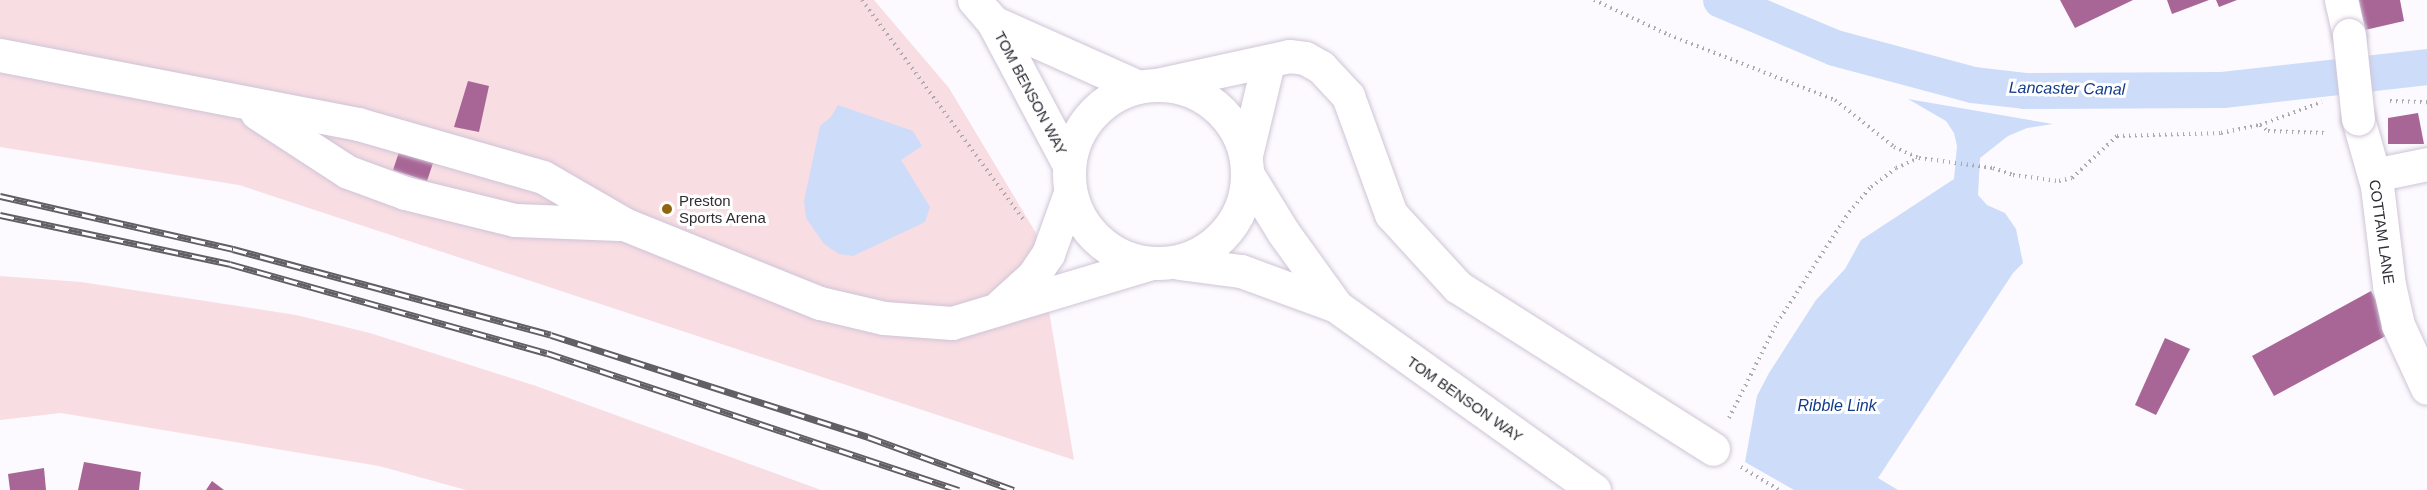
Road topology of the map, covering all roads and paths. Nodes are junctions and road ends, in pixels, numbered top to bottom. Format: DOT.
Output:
graph roads {
  1 [pos="862,0"];
  2 [pos="1594,0"];
  3 [pos="2341,0"];
  4 [pos="984,11"];
  5 [pos="0,55"];
  6 [pos="1268,63"];
  7 [pos="1147,86"];
  8 [pos="2332,98"];
  9 [pos="2384,100"];
  10 [pos="2427,102"];
  11 [pos="246,105"];
  12 [pos="358,124"];
  13 [pos="2260,125"];
  14 [pos="2358,126"];
  15 [pos="1919,158"];
  16 [pos="2427,164"];
  17 [pos="1247,165"];
  18 [pos="348,172"];
  19 [pos="2374,175"];
  20 [pos="1069,179"];
  21 [pos="624,224"];
  22 [pos="1048,254"];
  23 [pos="1163,263"];
  24 [pos="1336,306"];
  25 [pos="995,310"];
  26 [pos="2427,388"];
  27 [pos="1713,449"];
  28 [pos="1594,490"];
  29 [pos="1779,490"];
  1 -- 22 [label="path"];
  2 -- 15 [label="path"];
  3 -- 14 [label="main road, COTTAM LANE, bridge"];
  4 -- 7 [label="main road, TOM BENSON WAY"];
  4 -- 20 [label="main road, TOM BENSON WAY"];
  5 -- 11 [label="main road"];
  6 -- 7 [label="main road"];
  6 -- 17 [label="main road"];
  6 -- 27 [label="main road"];
  7 -- 17 [label="main road"];
  7 -- 20 [label="main road"];
  8 -- 13 [label="path"];
  9 -- 10 [label="path"];
  11 -- 12 [label="main road"];
  11 -- 18 [label="main road"];
  12 -- 18 [label="main road"];
  12 -- 21 [label="main road"];
  13 -- 14 [label="path"];
  13 -- 15 [label="path"];
  14 -- 19 [label="main road, COTTAM LANE"];
  15 -- 27 [label="path"];
  16 -- 19 [label="main road"];
  17 -- 23 [label="main road"];
  17 -- 24 [label="main road, TOM BENSON WAY"];
  18 -- 21 [label="main road"];
  19 -- 26 [label="main road, COTTAM LANE"];
  20 -- 22 [label="main road"];
  20 -- 23 [label="main road"];
  21 -- 25 [label="main road"];
  22 -- 25 [label="main road"];
  23 -- 24 [label="main road, TOM BENSON WAY"];
  23 -- 25 [label="main road"];
  24 -- 28 [label="main road, TOM BENSON WAY"];
  27 -- 29 [label="path"];
}
